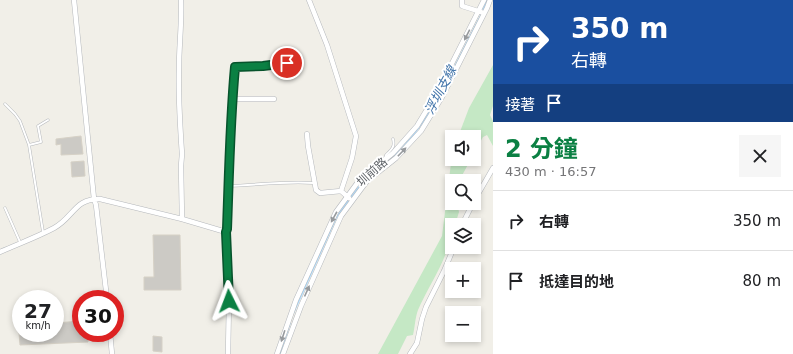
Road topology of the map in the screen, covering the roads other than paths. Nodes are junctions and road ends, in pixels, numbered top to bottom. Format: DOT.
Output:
graph roads {
  1 [pos="74,0"];
  2 [pos="181,0"];
  3 [pos="309,0"];
  4 [pos="462,0"];
  5 [pos="484,0"];
  6 [pos="490,0"];
  7 [pos="479,12"];
  8 [pos="484,14"];
  9 [pos="299,61"];
  10 [pos="232,99"];
  11 [pos="274,99"];
  12 [pos="5,104"];
  13 [pos="48,120"];
  14 [pos="308,134"];
  15 [pos="393,139"];
  16 [pos="29,145"];
  17 [pos="385,160"];
  18 [pos="389,164"];
  19 [pos="493,168"];
  20 [pos="314,183"];
  21 [pos="229,186"];
  22 [pos="481,188"];
  23 [pos="341,191"];
  24 [pos="347,196"];
  25 [pos="94,199"];
  26 [pos="352,201"];
  27 [pos="5,208"];
  28 [pos="182,219"];
  29 [pos="226,232"];
  30 [pos="43,233"];
  31 [pos="21,243"];
  32 [pos="0,252"];
  33 [pos="451,254"];
  34 [pos="106,290"];
  35 [pos="111,342"];
  36 [pos="112,354"];
  37 [pos="228,354"];
  38 [pos="277,354"];
  39 [pos="283,354"];
  40 [pos="410,354"];
  1 -- 25 [label="street"];
  2 -- 28 [label="street"];
  3 -- 23 [label="street"];
  4 -- 7 [label="street"];
  5 -- 7 [label="street, 圳前路"];
  6 -- 8 [label="street, 圳前路"];
  7 -- 8 [label="street"];
  7 -- 17 [label="street, 圳前路, one-way"];
  18 -- 8 [label="street, 圳前路, one-way"];
  9 -- 10 [label="street"];
  10 -- 11 [label="street"];
  10 -- 21 [label="street"];
  12 -- 16 [label="lane"];
  13 -- 16 [label="lane"];
  14 -- 20 [label="street"];
  15 -- 17 [label="lane"];
  16 -- 30 [label="lane"];
  17 -- 18 [label="lane"];
  17 -- 24 [label="street, 圳前路"];
  18 -- 26 [label="street, 圳前路"];
  19 -- 22 [label="street"];
  20 -- 21 [label="lane"];
  20 -- 23 [label="street"];
  21 -- 29 [label="street"];
  23 -- 24 [label="street"];
  24 -- 26 [label="street"];
  24 -- 38 [label="street, 圳前路, one-way"];
  25 -- 28 [label="street"];
  25 -- 30 [label="street"];
  25 -- 34 [label="street"];
  39 -- 26 [label="street, 圳前路, one-way"];
  27 -- 31 [label="lane"];
  28 -- 29 [label="street"];
  29 -- 37 [label="street"];
  30 -- 31 [label="street"];
  31 -- 32 [label="street"];
  33 -- 40 [label="street"];
  35 -- 36 [label="street"];
}
